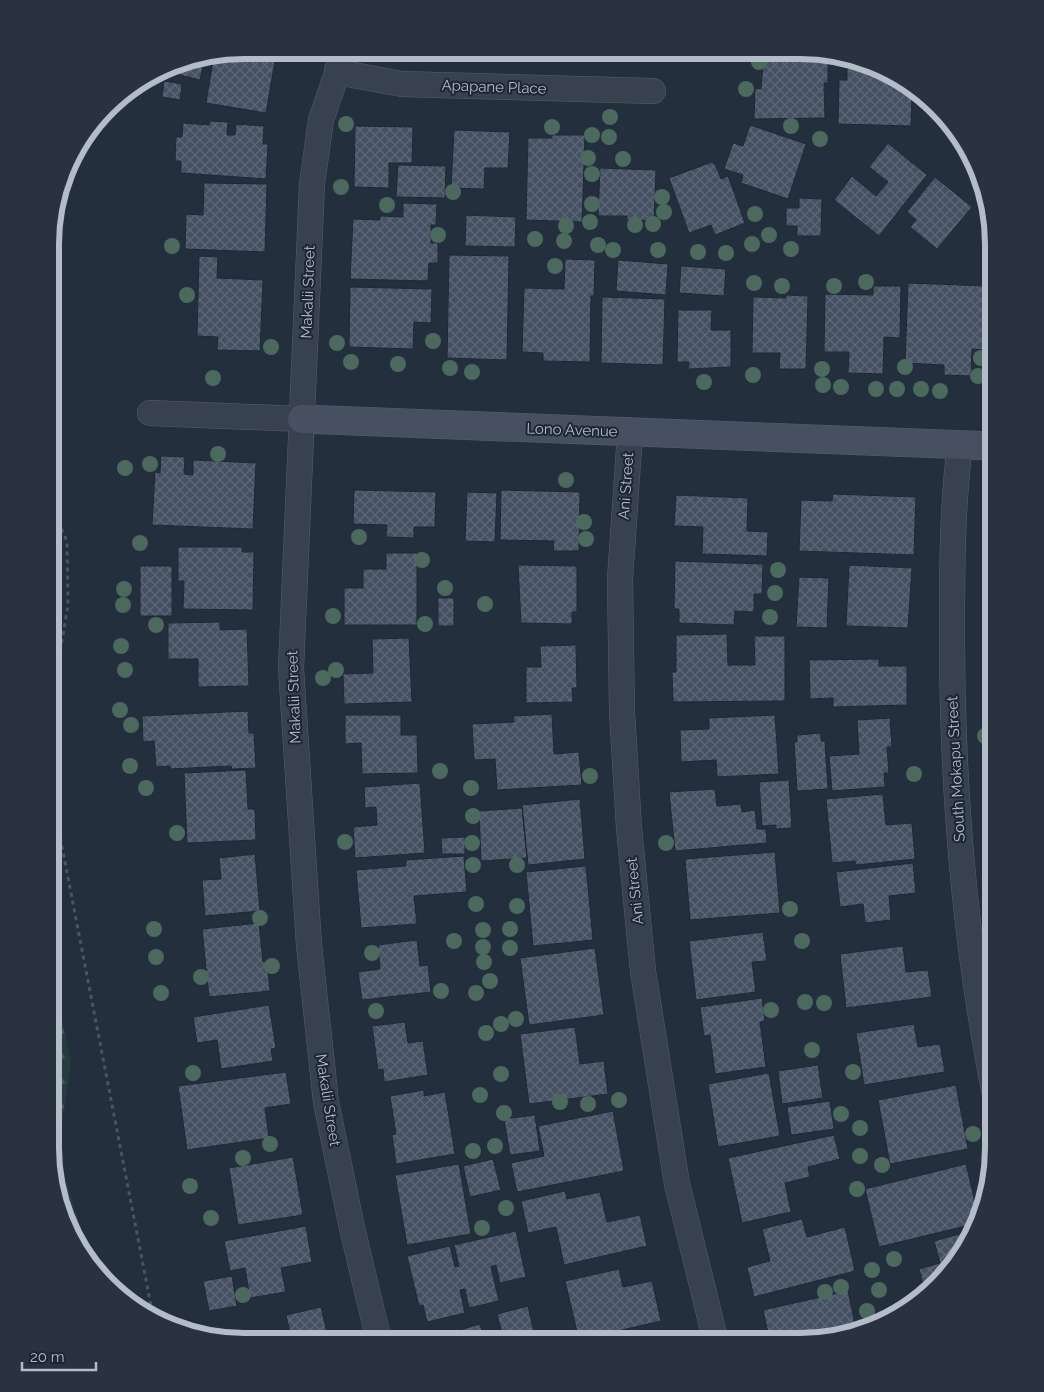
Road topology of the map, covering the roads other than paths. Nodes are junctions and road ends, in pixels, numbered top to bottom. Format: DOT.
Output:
graph roads {
  1 [pos="341,60"];
  2 [pos="653,91"];
  3 [pos="150,414"];
  4 [pos="302,419"];
  5 [pos="630,433"];
  6 [pos="960,446"];
  7 [pos="985,446"];
  8 [pos="985,1033"];
  9 [pos="377,1333"];
  10 [pos="714,1333"];
  1 -- 2 [label="street, Apapane Place"];
  1 -- 4 [label="street, Makalii Street"];
  3 -- 4 [label="street, Lono Avenue"];
  4 -- 5 [label="street, Lono Avenue"];
  4 -- 9 [label="street, Makalii Street"];
  5 -- 6 [label="street, Lono Avenue"];
  5 -- 10 [label="street, Ani Street"];
  6 -- 7 [label="street, Lono Avenue"];
  6 -- 8 [label="street, South Mokapu Street"];
}
